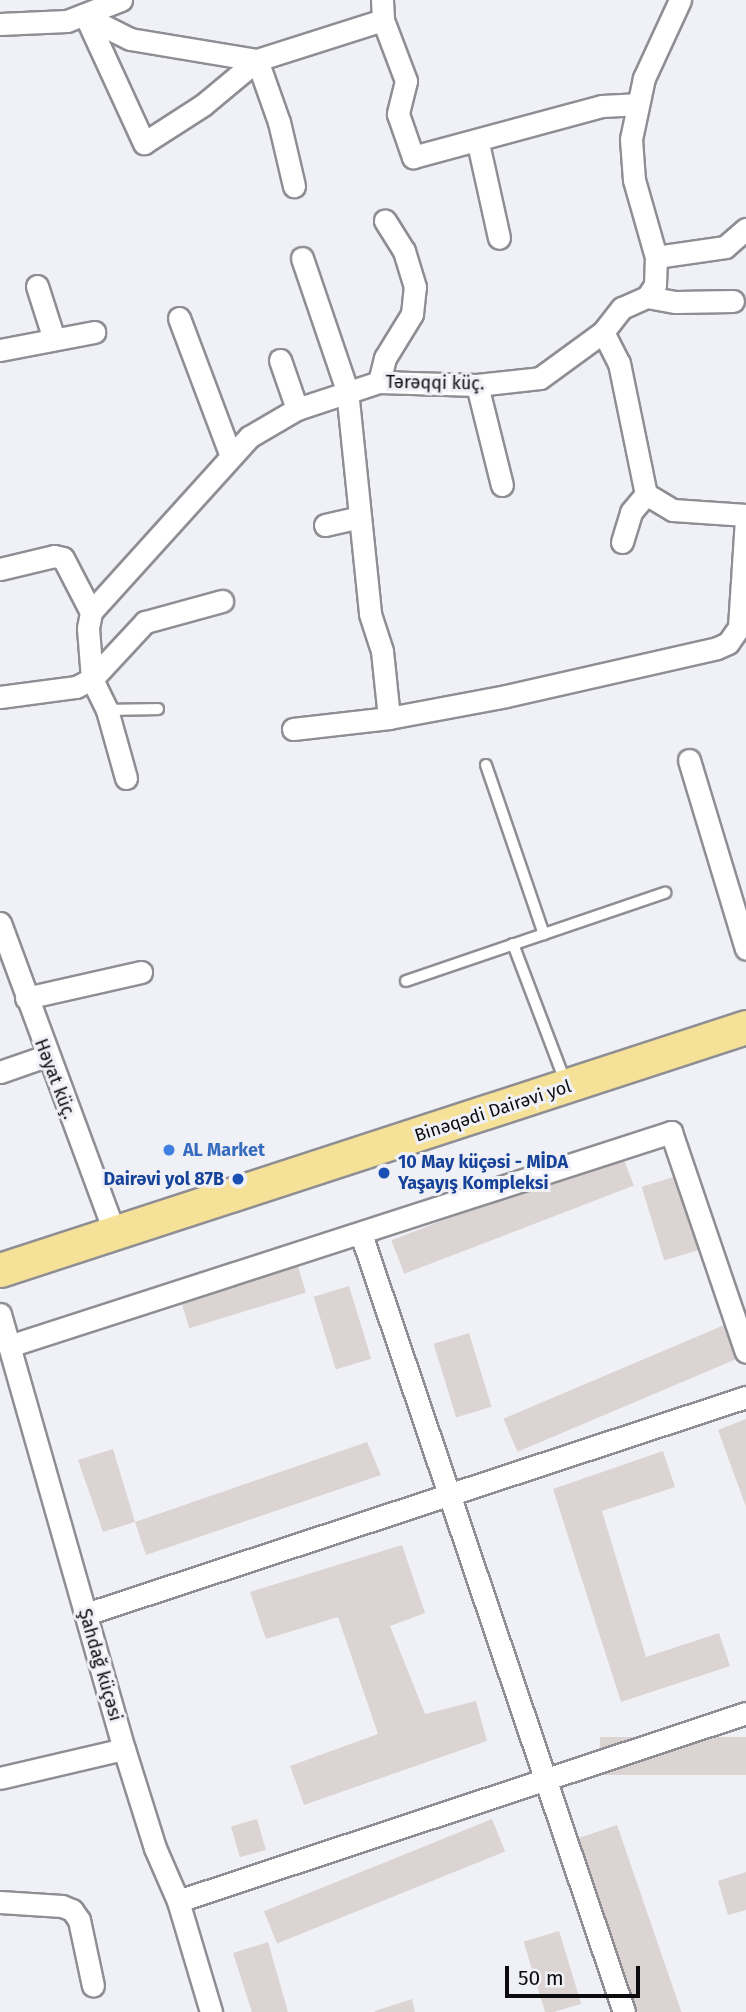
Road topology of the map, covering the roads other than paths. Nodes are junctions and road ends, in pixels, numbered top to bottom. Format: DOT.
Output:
graph roads {
  1 [pos="121,0"];
  2 [pos="680,0"];
  3 [pos="382,10"];
  4 [pos="86,17"];
  5 [pos="0,24"];
  6 [pos="257,60"];
  7 [pos="636,104"];
  8 [pos="478,143"];
  9 [pos="294,186"];
  10 [pos="385,220"];
  11 [pos="746,229"];
  12 [pos="499,238"];
  13 [pos="656,257"];
  14 [pos="302,258"];
  15 [pos="37,286"];
  16 [pos="647,297"];
  17 [pos="733,301"];
  18 [pos="179,318"];
  19 [pos="94,332"];
  20 [pos="603,332"];
  21 [pos="53,336"];
  22 [pos="0,350"];
  23 [pos="280,360"];
  24 [pos="379,382"];
  25 [pos="477,385"];
  26 [pos="347,390"];
  27 [pos="298,409"];
  28 [pos="231,456"];
  29 [pos="502,485"];
  30 [pos="646,494"];
  31 [pos="360,517"];
  32 [pos="746,517"];
  33 [pos="325,525"];
  34 [pos="622,542"];
  35 [pos="0,569"];
  36 [pos="222,601"];
  37 [pos="91,612"];
  38 [pos="92,679"];
  39 [pos="0,697"];
  40 [pos="158,709"];
  41 [pos="107,710"];
  42 [pos="389,718"];
  43 [pos="293,729"];
  44 [pos="689,760"];
  45 [pos="486,765"];
  46 [pos="126,778"];
  47 [pos="665,893"];
  48 [pos="0,923"];
  49 [pos="544,934"];
  50 [pos="513,944"];
  51 [pos="746,950"];
  52 [pos="141,972"];
  53 [pos="406,981"];
  54 [pos="26,998"];
  55 [pos="746,1027"];
  56 [pos="46,1056"];
  57 [pos="0,1072"];
  58 [pos="567,1087"];
  59 [pos="115,1234"];
  60 [pos="362,1234"];
  61 [pos="0,1270"];
  62 [pos="0,1314"];
  63 [pos="9,1346"];
  64 [pos="746,1352"];
  65 [pos="746,1397"];
  66 [pos="450,1496"];
  67 [pos="86,1614"];
  68 [pos="746,1713"];
  69 [pos="124,1749"];
  70 [pos="0,1778"];
  71 [pos="548,1778"];
  72 [pos="178,1901"];
  73 [pos="0,1902"];
  74 [pos="93,1986"];
  75 [pos="211,2012"];
  76 [pos="624,2012"];
  1 -- 4 [label="street"];
  2 -- 7 [label="street"];
  3 -- 6 [label="street"];
  3 -- 8 [label="street"];
  4 -- 5 [label="street"];
  4 -- 6 [label="street"];
  4 -- 6 [label="street"];
  6 -- 9 [label="street"];
  7 -- 8 [label="street"];
  7 -- 13 [label="street"];
  8 -- 12 [label="street"];
  10 -- 24 [label="street"];
  11 -- 13 [label="street"];
  13 -- 16 [label="street"];
  14 -- 26 [label="street"];
  15 -- 21 [label="street"];
  16 -- 17 [label="street"];
  16 -- 20 [label="street, Tərəqqi küç."];
  18 -- 28 [label="street"];
  19 -- 21 [label="street"];
  20 -- 25 [label="street, Tərəqqi küç."];
  20 -- 30 [label="street"];
  21 -- 22 [label="street"];
  23 -- 27 [label="street"];
  24 -- 25 [label="street, Tərəqqi küç."];
  24 -- 26 [label="street, Tərəqqi küç."];
  25 -- 29 [label="street"];
  26 -- 27 [label="street, Tərəqqi küç."];
  26 -- 31 [label="street"];
  27 -- 28 [label="street, Tərəqqi küç."];
  28 -- 37 [label="street, Tərəqqi küç."];
  30 -- 32 [label="street"];
  30 -- 34 [label="street"];
  31 -- 33 [label="street"];
  31 -- 42 [label="street"];
  32 -- 42 [label="street"];
  35 -- 37 [label="street"];
  36 -- 38 [label="street"];
  37 -- 38 [label="street"];
  38 -- 39 [label="street"];
  38 -- 41 [label="street"];
  40 -- 41 [label="lane"];
  41 -- 46 [label="street"];
  42 -- 43 [label="street"];
  44 -- 51 [label="street"];
  45 -- 49 [label="lane"];
  47 -- 49 [label="lane"];
  48 -- 54 [label="street, Həyat küç."];
  49 -- 50 [label="lane"];
  50 -- 53 [label="lane"];
  50 -- 58 [label="lane"];
  52 -- 54 [label="street"];
  54 -- 56 [label="street, Həyat küç."];
  55 -- 58 [label="main road, Binəqədi Dairəvi yol"];
  56 -- 57 [label="street"];
  56 -- 59 [label="street, Həyat küç."];
  58 -- 59 [label="main road, Binəqədi Dairəvi yol"];
  59 -- 61 [label="main road, Binəqədi Dairəvi yol"];
  60 -- 63 [label="street"];
  60 -- 64 [label="street"];
  60 -- 66 [label="street"];
  62 -- 63 [label="street, Şahdağ küçəsi"];
  63 -- 67 [label="street, Şahdağ küçəsi"];
  65 -- 66 [label="street"];
  66 -- 67 [label="street"];
  66 -- 71 [label="street"];
  67 -- 69 [label="street, Şahdağ küçəsi"];
  68 -- 71 [label="street"];
  69 -- 70 [label="street"];
  69 -- 72 [label="street, Şahdağ küçəsi"];
  71 -- 72 [label="street"];
  71 -- 76 [label="street"];
  72 -- 75 [label="street, Şahdağ küçəsi"];
  73 -- 74 [label="street"];
}
